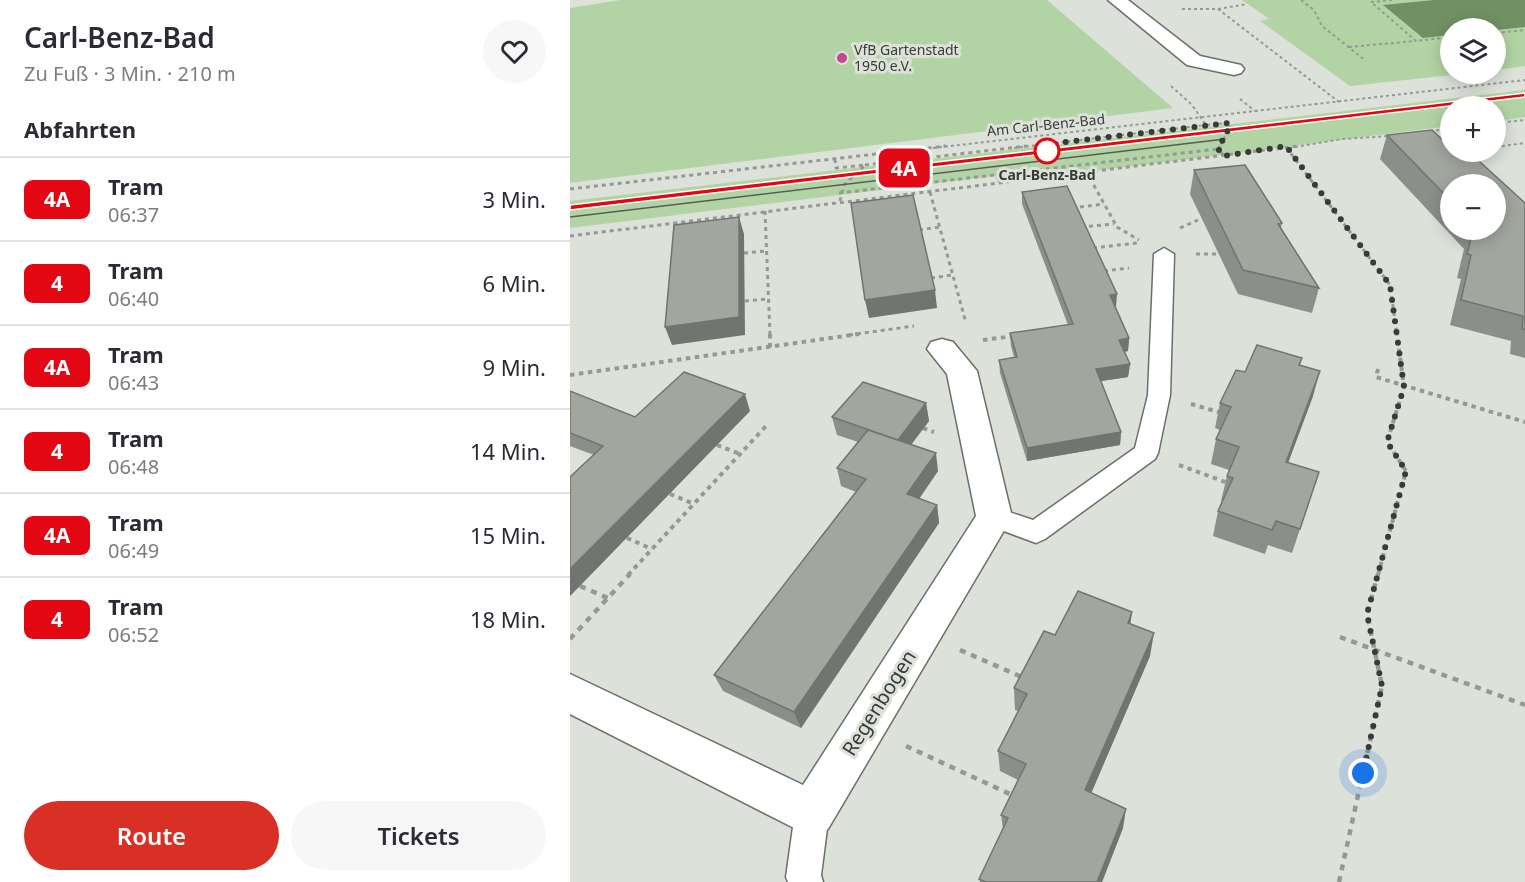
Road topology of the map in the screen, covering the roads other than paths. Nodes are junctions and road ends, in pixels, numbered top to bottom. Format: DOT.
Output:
graph roads {
  1 [pos="1122,4"];
  2 [pos="1234,69"];
  3 [pos="1164,254"];
  4 [pos="952,337"];
  5 [pos="994,518"];
  6 [pos="570,693"];
  7 [pos="812,813"];
  8 [pos="806,882"];
  1 -- 2 [label="street"];
  3 -- 5 [label="lane"];
  4 -- 5 [label="street"];
  5 -- 7 [label="street, Regenbogen"];
  6 -- 7 [label="street"];
  7 -- 8 [label="lane"];
}
